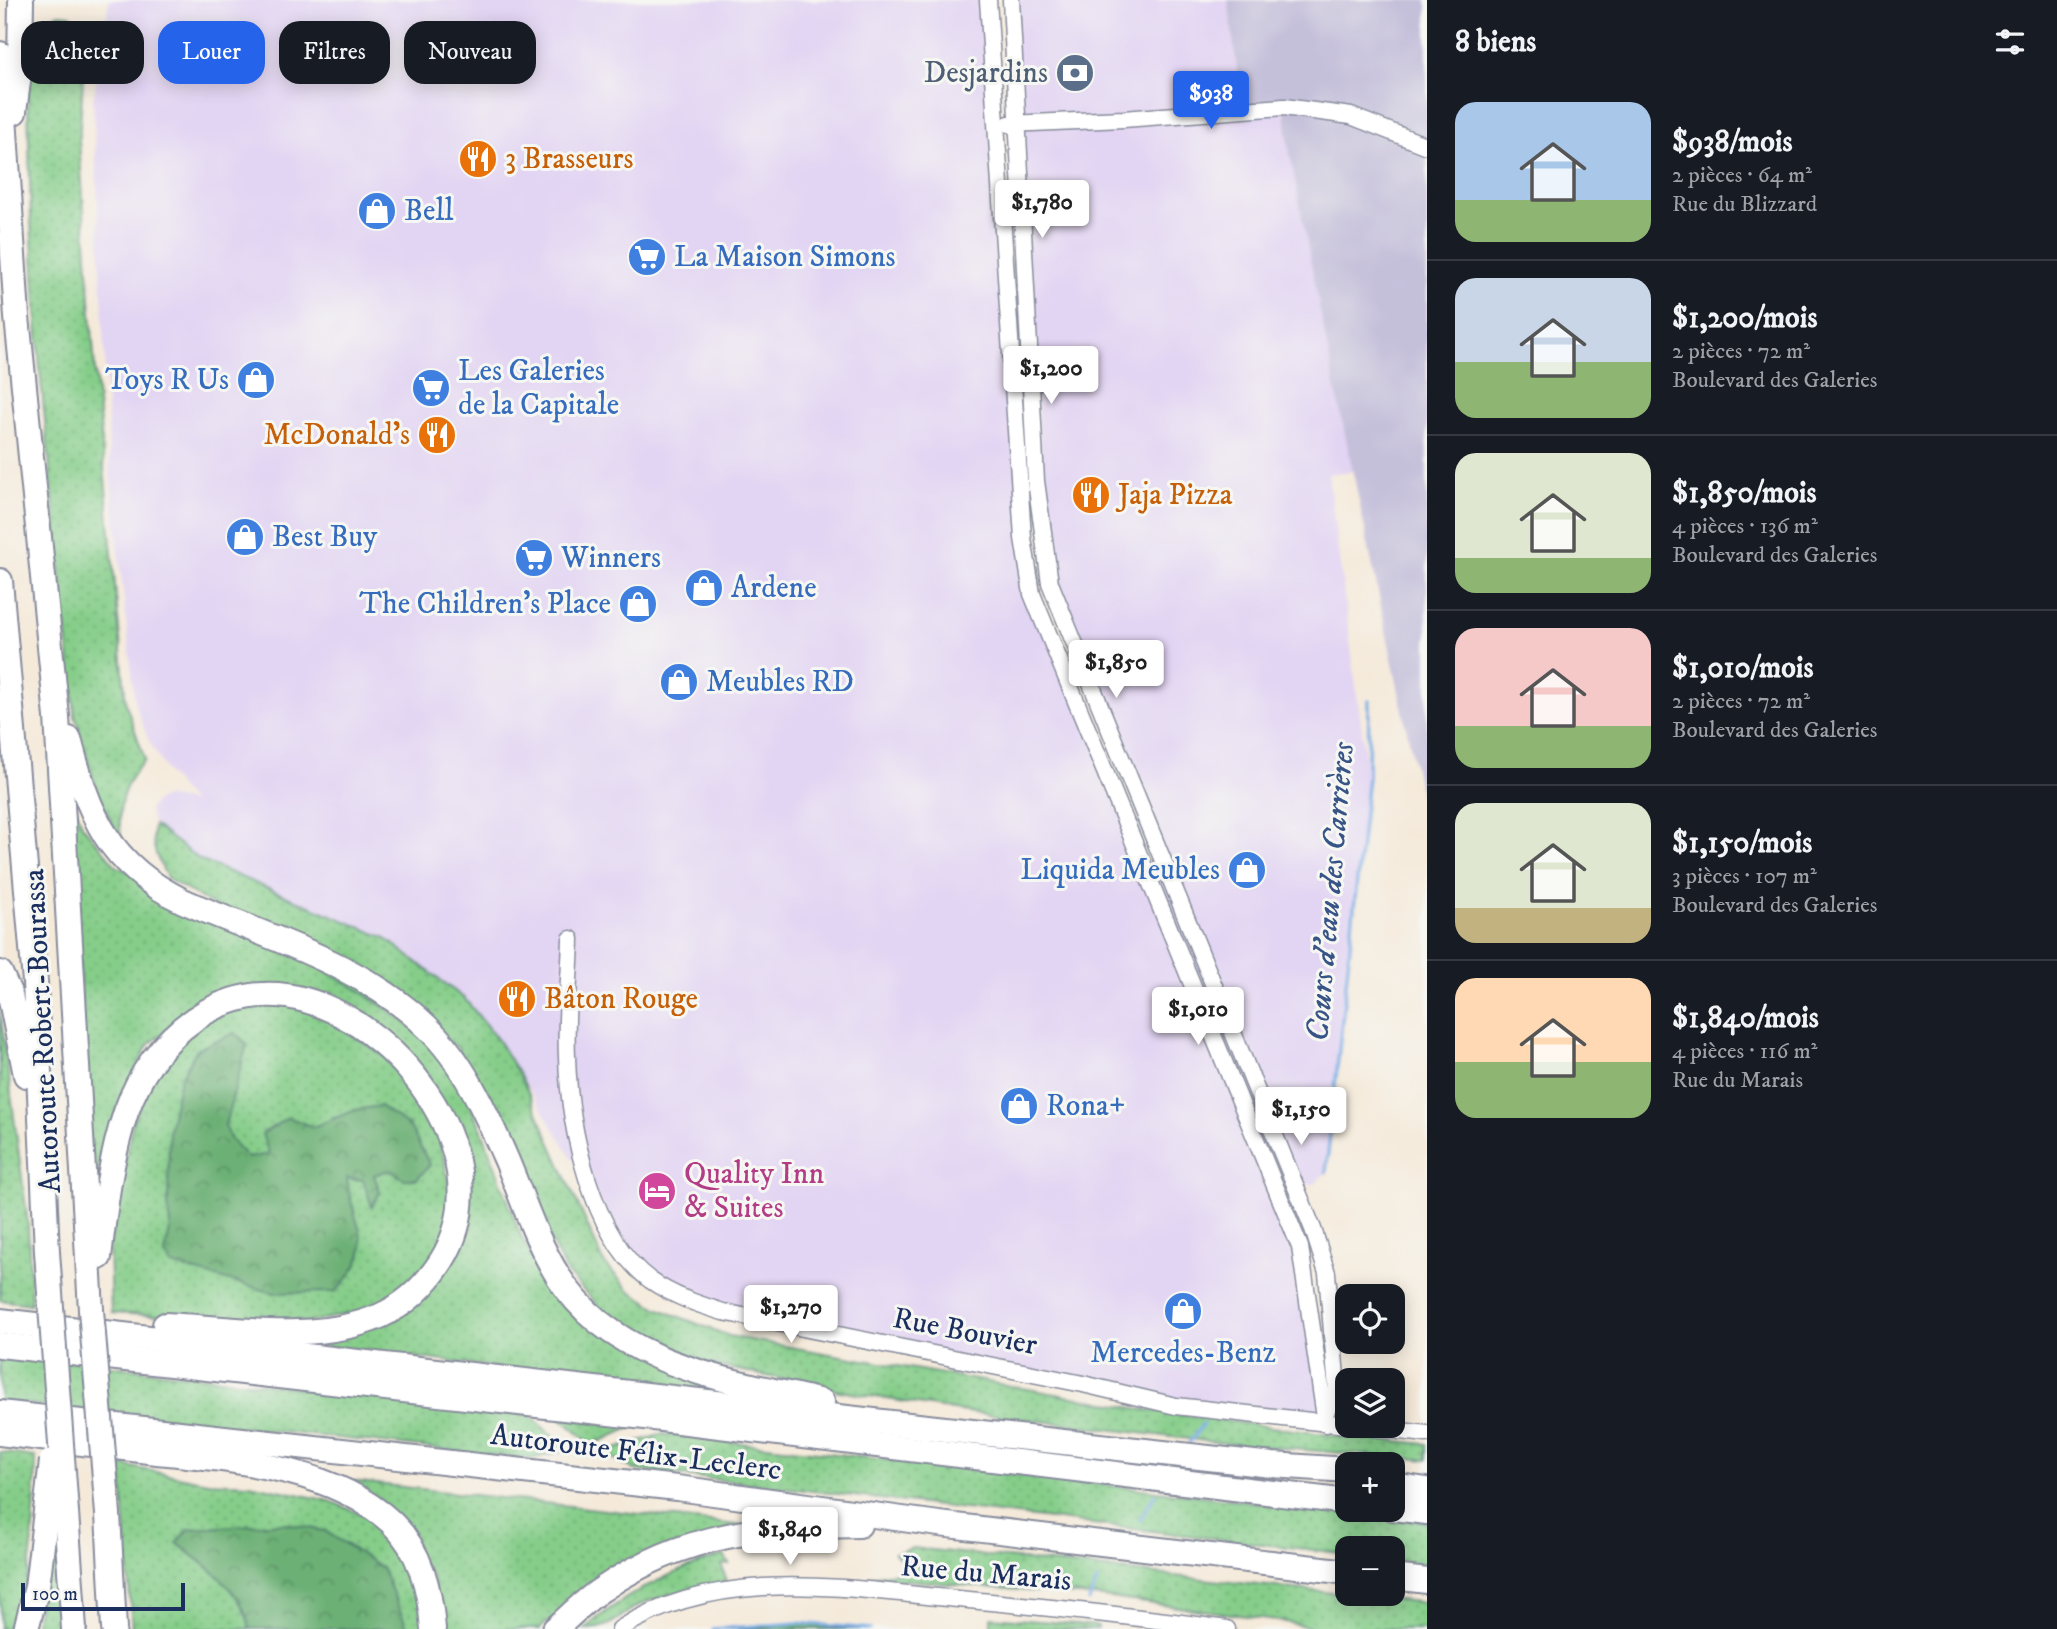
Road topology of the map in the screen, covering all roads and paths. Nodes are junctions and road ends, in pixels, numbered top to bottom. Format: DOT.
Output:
graph roads {
  1 [pos="21,0"];
  2 [pos="988,0"];
  3 [pos="1011,0"];
  4 [pos="0,54"];
  5 [pos="1017,123"];
  6 [pos="996,124"];
  7 [pos="1427,146"];
  8 [pos="6,168"];
  9 [pos="0,581"];
  10 [pos="57,717"];
  11 [pos="0,804"];
  12 [pos="24,870"];
  13 [pos="571,940"];
  14 [pos="0,973"];
  15 [pos="40,1141"];
  16 [pos="93,1256"];
  17 [pos="0,1321"];
  18 [pos="110,1333"];
  19 [pos="0,1345"];
  20 [pos="0,1413"];
  21 [pos="1326,1418"];
  22 [pos="918,1426"];
  23 [pos="0,1433"];
  24 [pos="1427,1434"];
  25 [pos="236,1461"];
  26 [pos="1272,1465"];
  27 [pos="1335,1469"];
  28 [pos="1405,1475"];
  29 [pos="1427,1476"];
  30 [pos="1335,1477"];
  31 [pos="1405,1487"];
  32 [pos="677,1488"];
  33 [pos="1427,1490"];
  34 [pos="1335,1500"];
  35 [pos="1405,1509"];
  36 [pos="56,1511"];
  37 [pos="1427,1512"];
  38 [pos="939,1524"];
  39 [pos="111,1564"];
  40 [pos="1335,1570"];
  41 [pos="1405,1578"];
  42 [pos="1427,1581"];
  43 [pos="26,1629"];
  44 [pos="74,1629"];
  45 [pos="114,1629"];
  46 [pos="121,1629"];
  47 [pos="433,1629"];
  48 [pos="555,1629"];
  49 [pos="620,1629"];
  50 [pos="1227,1629"];
  1 -- 8 [label="highway"];
  2 -- 6 [label="street"];
  3 -- 5 [label="street"];
  4 -- 8 [label="highway, Autoroute Robert-Bourassa"];
  5 -- 6 [label="street"];
  5 -- 7 [label="street"];
  5 -- 21 [label="street"];
  6 -- 21 [label="street"];
  8 -- 10 [label="highway, Autoroute Robert-Bourassa"];
  9 -- 12 [label="highway, Autoroute Robert-Bourassa"];
  10 -- 16 [label="highway, Autoroute Robert-Bourassa"];
  10 -- 22 [label="highway"];
  11 -- 12 [label="highway"];
  12 -- 15 [label="highway, Autoroute Robert-Bourassa"];
  13 -- 21 [label="street, Rue Bouvier"];
  14 -- 15 [label="highway"];
  15 -- 36 [label="highway, Autoroute Robert-Bourassa, bridge"];
  16 -- 18 [label="highway"];
  16 -- 39 [label="highway, bridge"];
  17 -- 18 [label="highway"];
  18 -- 22 [label="highway"];
  19 -- 34 [label="highway, Autoroute Félix-Leclerc"];
  20 -- 32 [label="highway, Autoroute Félix-Leclerc"];
  21 -- 24 [label="street, Rue Bouvier"];
  22 -- 26 [label="highway"];
  23 -- 25 [label="highway"];
  25 -- 32 [label="highway"];
  25 -- 47 [label="highway"];
  26 -- 27 [label="highway"];
  26 -- 30 [label="highway"];
  28 -- 29 [label="highway"];
  31 -- 33 [label="highway"];
  32 -- 38 [label="highway, Autoroute Félix-Leclerc"];
  35 -- 37 [label="highway"];
  36 -- 43 [label="highway"];
  36 -- 44 [label="highway"];
  38 -- 40 [label="highway, Autoroute Félix-Leclerc"];
  38 -- 48 [label="highway"];
  39 -- 45 [label="highway"];
  39 -- 46 [label="highway"];
  41 -- 42 [label="highway"];
  49 -- 50 [label="street, Rue du Marais"];
}
